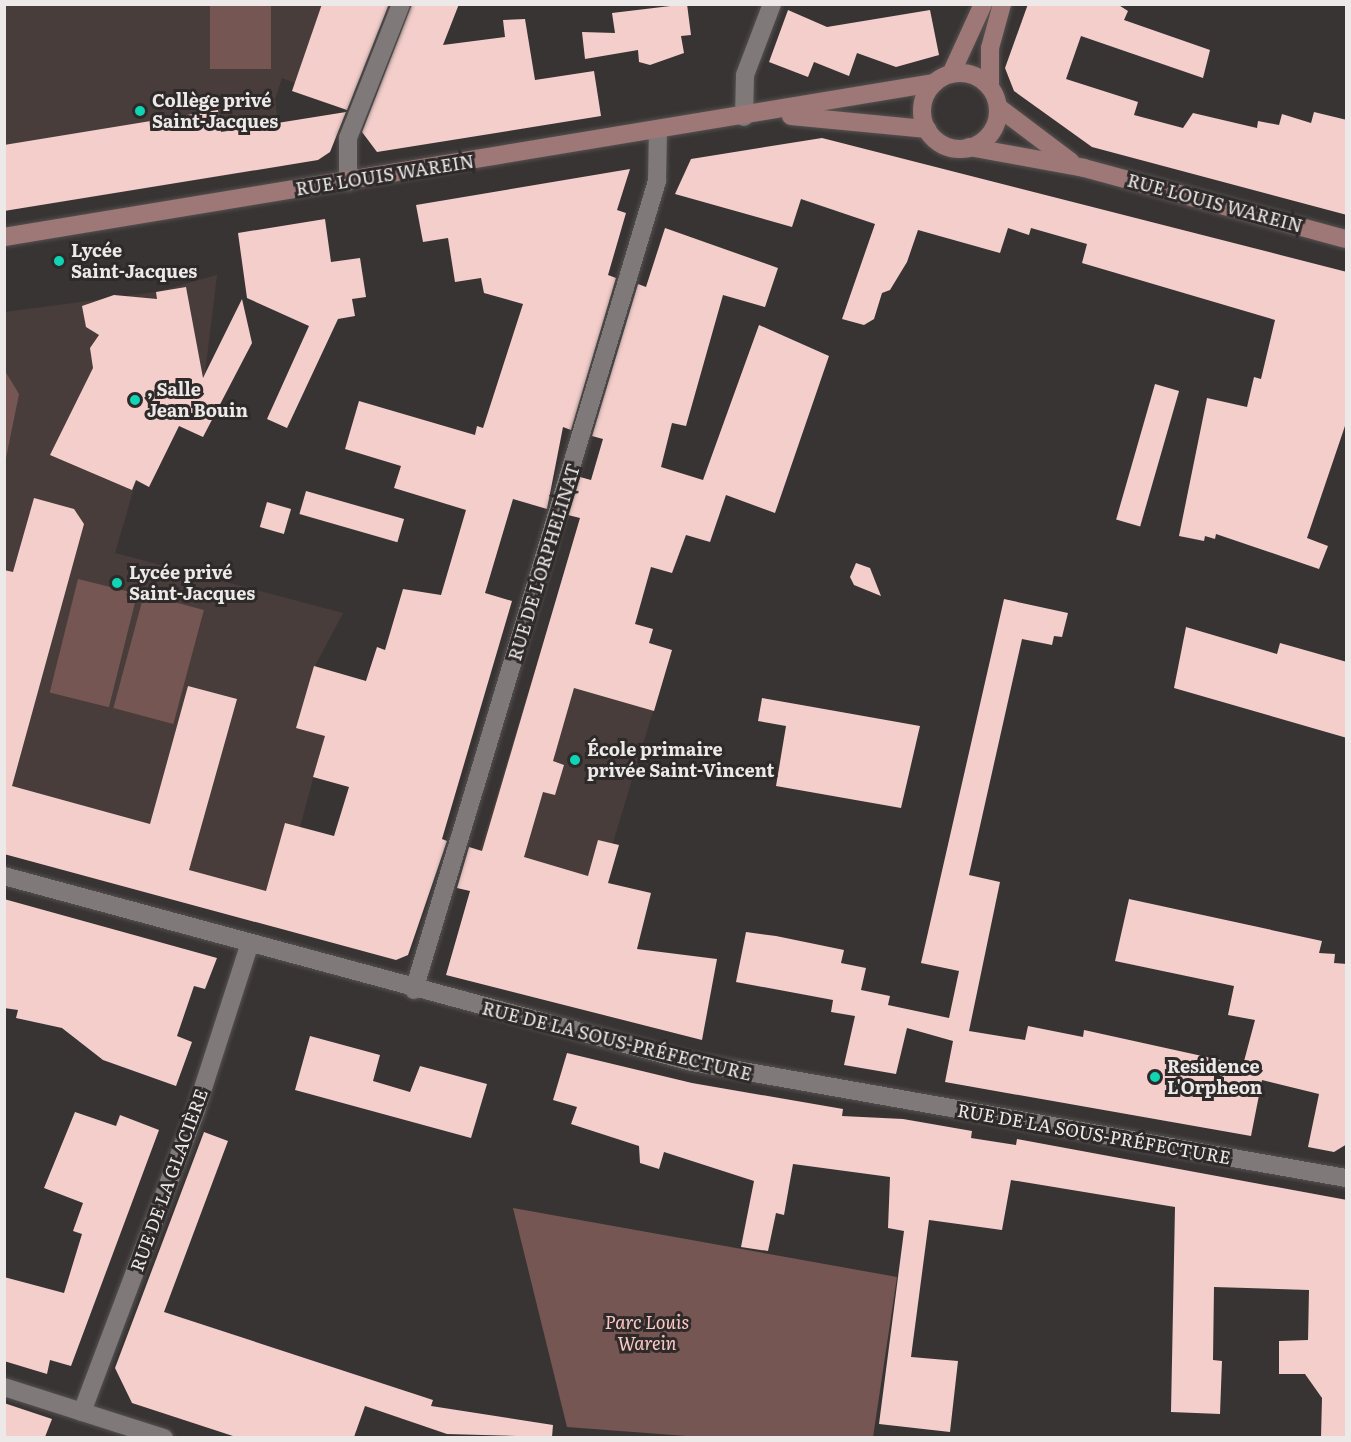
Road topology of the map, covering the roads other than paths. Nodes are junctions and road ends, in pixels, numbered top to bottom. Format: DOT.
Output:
graph roads {
  1 [pos="401,4"];
  2 [pos="772,4"];
  3 [pos="983,4"];
  4 [pos="1002,4"];
  5 [pos="951,74"];
  6 [pos="934,83"];
  7 [pos="990,87"];
  8 [pos="998,108"];
  9 [pos="765,115"];
  10 [pos="744,117"];
  11 [pos="927,129"];
  12 [pos="658,131"];
  13 [pos="969,147"];
  14 [pos="1084,168"];
  15 [pos="348,182"];
  16 [pos="4,237"];
  17 [pos="1347,238"];
  18 [pos="4,876"];
  19 [pos="249,946"];
  20 [pos="414,990"];
  21 [pos="1347,1178"];
  22 [pos="4,1387"];
  23 [pos="82,1412"];
  24 [pos="164,1437"];
  1 -- 15 [label="street"];
  2 -- 10 [label="street"];
  3 -- 5 [label="main road"];
  4 -- 7 [label="main road"];
  5 -- 6 [label="main road"];
  5 -- 7 [label="main road"];
  6 -- 9 [label="main road, RUE LOUIS WAREIN"];
  6 -- 11 [label="main road"];
  7 -- 8 [label="main road"];
  8 -- 13 [label="main road"];
  8 -- 14 [label="main road, RUE LOUIS WAREIN"];
  9 -- 10 [label="main road, RUE LOUIS WAREIN"];
  9 -- 11 [label="main road, RUE LOUIS WAREIN"];
  10 -- 12 [label="main road, RUE LOUIS WAREIN"];
  11 -- 13 [label="main road"];
  12 -- 15 [label="main road, RUE LOUIS WAREIN"];
  12 -- 20 [label="street, RUE DE L'ORPHELINAT"];
  13 -- 14 [label="main road, RUE LOUIS WAREIN"];
  14 -- 17 [label="main road, RUE LOUIS WAREIN"];
  15 -- 16 [label="main road, RUE LOUIS WAREIN"];
  18 -- 19 [label="street, RUE DE LA SOUS-PRÉFECTURE"];
  19 -- 20 [label="street, RUE DE LA SOUS-PRÉFECTURE"];
  19 -- 23 [label="street, RUE DE LA GLACIÈRE"];
  20 -- 21 [label="street, RUE DE LA SOUS-PRÉFECTURE"];
  22 -- 23 [label="street"];
  23 -- 24 [label="street"];
}
